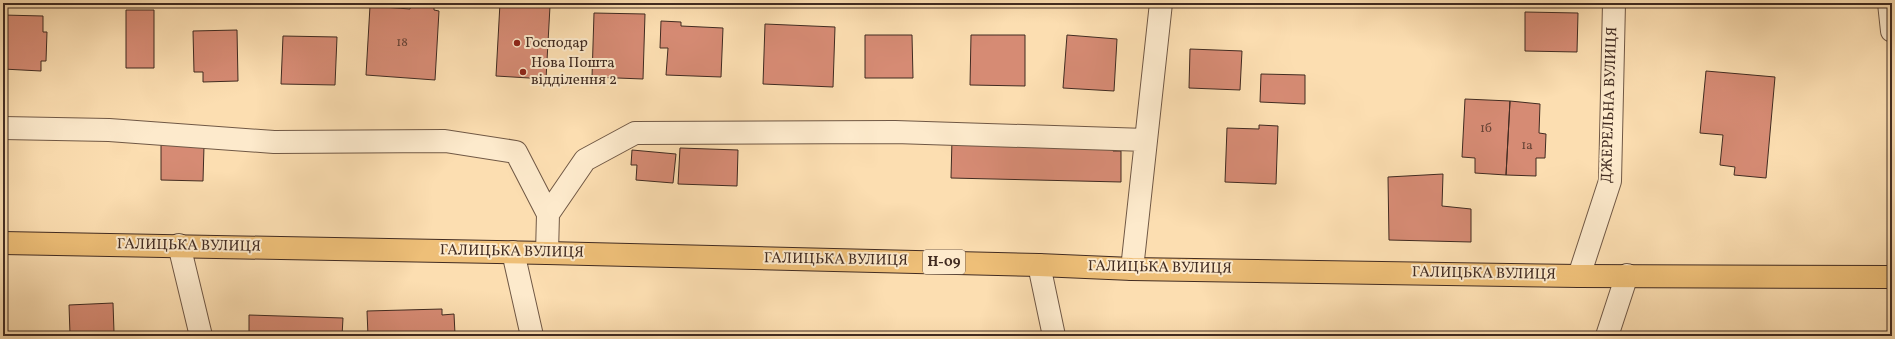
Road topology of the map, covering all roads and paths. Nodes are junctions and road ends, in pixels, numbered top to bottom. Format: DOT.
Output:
graph roads {
  1 [pos="1161,3"];
  2 [pos="1614,3"];
  3 [pos="1889,3"];
  4 [pos="1892,31"];
  5 [pos="3,128"];
  6 [pos="1146,140"];
  7 [pos="548,214"];
  8 [pos="3,243"];
  9 [pos="179,245"];
  10 [pos="513,252"];
  11 [pos="547,253"];
  12 [pos="1039,265"];
  13 [pos="1132,268"];
  14 [pos="1627,275"];
  15 [pos="1580,276"];
  16 [pos="1889,277"];
  17 [pos="201,336"];
  18 [pos="532,336"];
  19 [pos="1054,336"];
  20 [pos="1607,336"];
  1 -- 6 [label="street"];
  2 -- 15 [label="street, ДЖЕРЕЛЬНА ВУЛИЦЯ"];
  3 -- 4 [label="street"];
  5 -- 7 [label="street"];
  6 -- 7 [label="street"];
  6 -- 13 [label="street"];
  7 -- 11 [label="street"];
  8 -- 9 [label="main road, ГАЛИЦЬКА ВУЛИЦЯ / Н-09"];
  9 -- 10 [label="main road, ГАЛИЦЬКА ВУЛИЦЯ / Н-09"];
  9 -- 17 [label="street"];
  10 -- 11 [label="main road, ГАЛИЦЬКА ВУЛИЦЯ / Н-09"];
  10 -- 18 [label="street"];
  11 -- 12 [label="main road, ГАЛИЦЬКА ВУЛИЦЯ / Н-09"];
  12 -- 13 [label="main road, ГАЛИЦЬКА ВУЛИЦЯ / Н-09"];
  12 -- 19 [label="street"];
  13 -- 15 [label="main road, ГАЛИЦЬКА ВУЛИЦЯ / Н-09"];
  14 -- 15 [label="main road, ГАЛИЦЬКА ВУЛИЦЯ / Н-09"];
  14 -- 16 [label="main road, ГАЛИЦЬКА ВУЛИЦЯ / Н-09"];
  14 -- 20 [label="street"];
}
